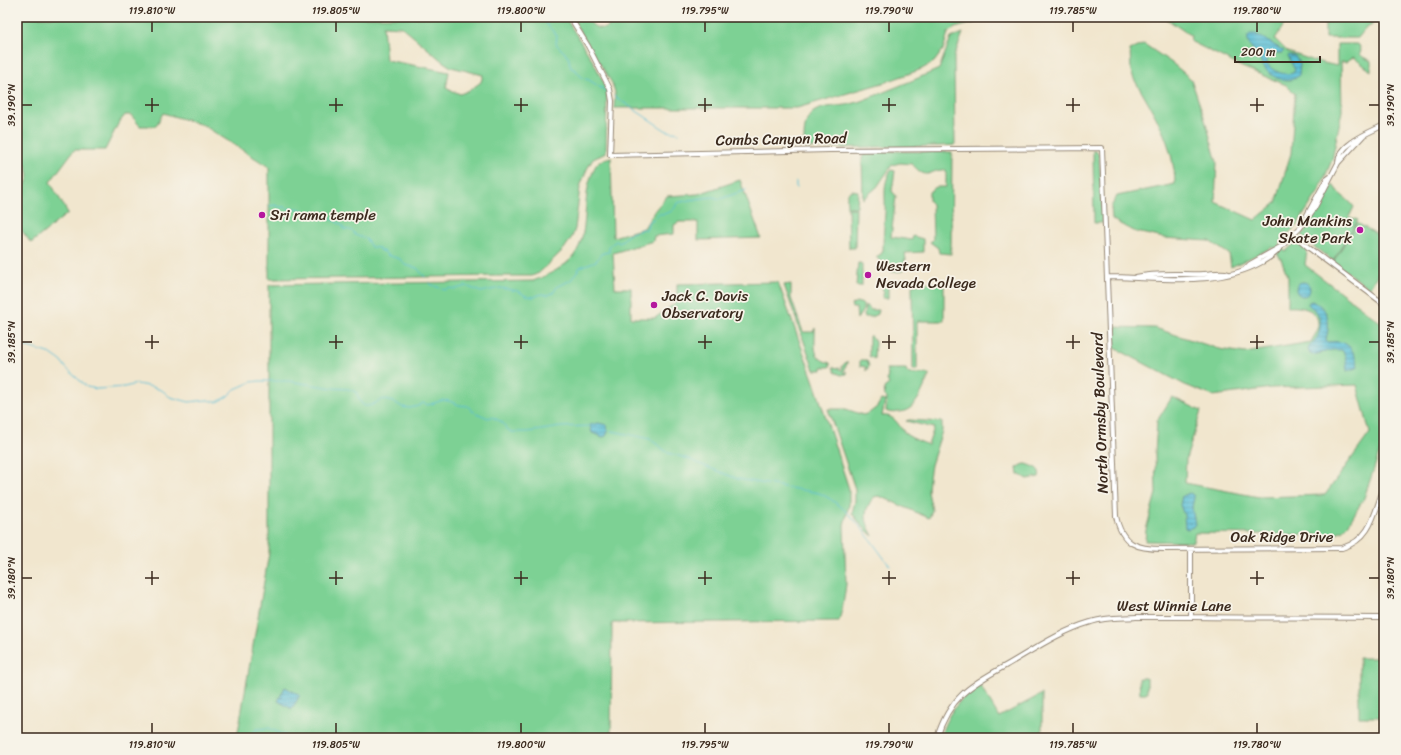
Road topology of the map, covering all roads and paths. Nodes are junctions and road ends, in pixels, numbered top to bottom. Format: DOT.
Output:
graph roads {
  1 [pos="570,17"];
  2 [pos="1384,125"];
  3 [pos="1102,148"];
  4 [pos="1294,235"];
  5 [pos="1108,277"];
  6 [pos="1384,304"];
  7 [pos="1384,487"];
  8 [pos="1191,549"];
  9 [pos="1191,617"];
  10 [pos="1384,618"];
  11 [pos="937,738"];
  1 -- 3 [label="street, Combs Canyon Road"];
  2 -- 4 [label="street"];
  3 -- 5 [label="street, North Ormsby Boulevard"];
  4 -- 5 [label="street"];
  4 -- 6 [label="street"];
  5 -- 8 [label="street, North Ormsby Boulevard"];
  7 -- 8 [label="street, Oak Ridge Drive"];
  8 -- 9 [label="street"];
  9 -- 10 [label="street, West Winnie Lane"];
  9 -- 11 [label="street, West Winnie Lane"];
}
